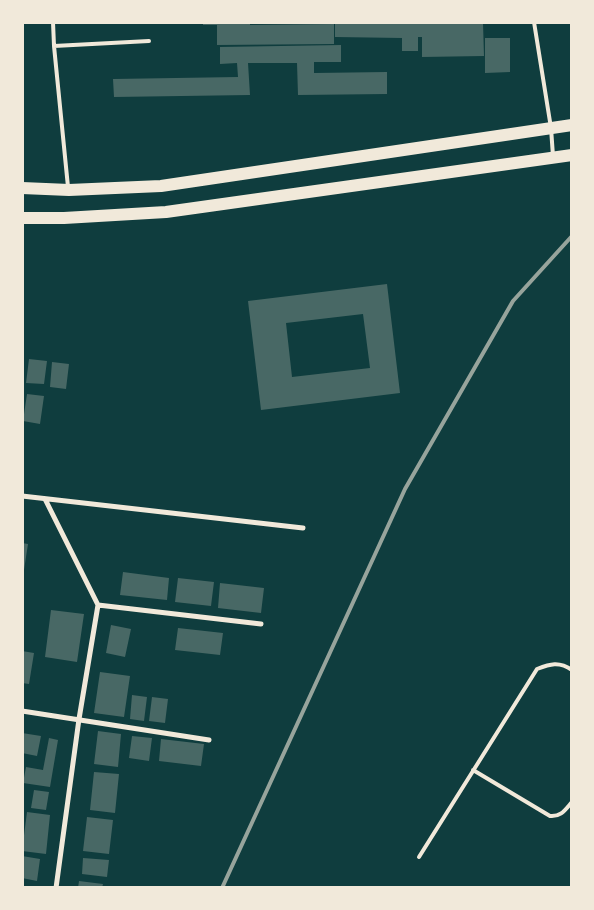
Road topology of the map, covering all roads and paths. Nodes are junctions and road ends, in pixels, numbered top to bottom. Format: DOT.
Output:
graph roads {
  1 [pos="53,22"];
  2 [pos="534,22"];
  3 [pos="149,41"];
  4 [pos="54,46"];
  5 [pos="572,125"];
  6 [pos="551,128"];
  7 [pos="572,155"];
  8 [pos="553,158"];
  9 [pos="22,188"];
  10 [pos="69,190"];
  11 [pos="22,218"];
  12 [pos="22,496"];
  13 [pos="45,499"];
  14 [pos="303,528"];
  15 [pos="98,605"];
  16 [pos="261,624"];
  17 [pos="572,670"];
  18 [pos="22,710"];
  19 [pos="79,719"];
  20 [pos="208,740"];
  21 [pos="473,770"];
  22 [pos="572,802"];
  23 [pos="419,856"];
  24 [pos="56,888"];
  1 -- 4 [label="lane"];
  2 -- 6 [label="lane"];
  3 -- 4 [label="lane"];
  4 -- 10 [label="lane"];
  5 -- 6 [label="main road"];
  6 -- 8 [label="lane"];
  6 -- 10 [label="main road"];
  7 -- 8 [label="main road"];
  8 -- 11 [label="main road"];
  9 -- 10 [label="main road"];
  12 -- 13 [label="street"];
  13 -- 14 [label="street"];
  13 -- 15 [label="street"];
  15 -- 16 [label="street"];
  15 -- 19 [label="street"];
  17 -- 21 [label="lane"];
  18 -- 19 [label="street"];
  19 -- 20 [label="street"];
  19 -- 24 [label="street"];
  21 -- 22 [label="lane"];
  21 -- 23 [label="lane"];
}
